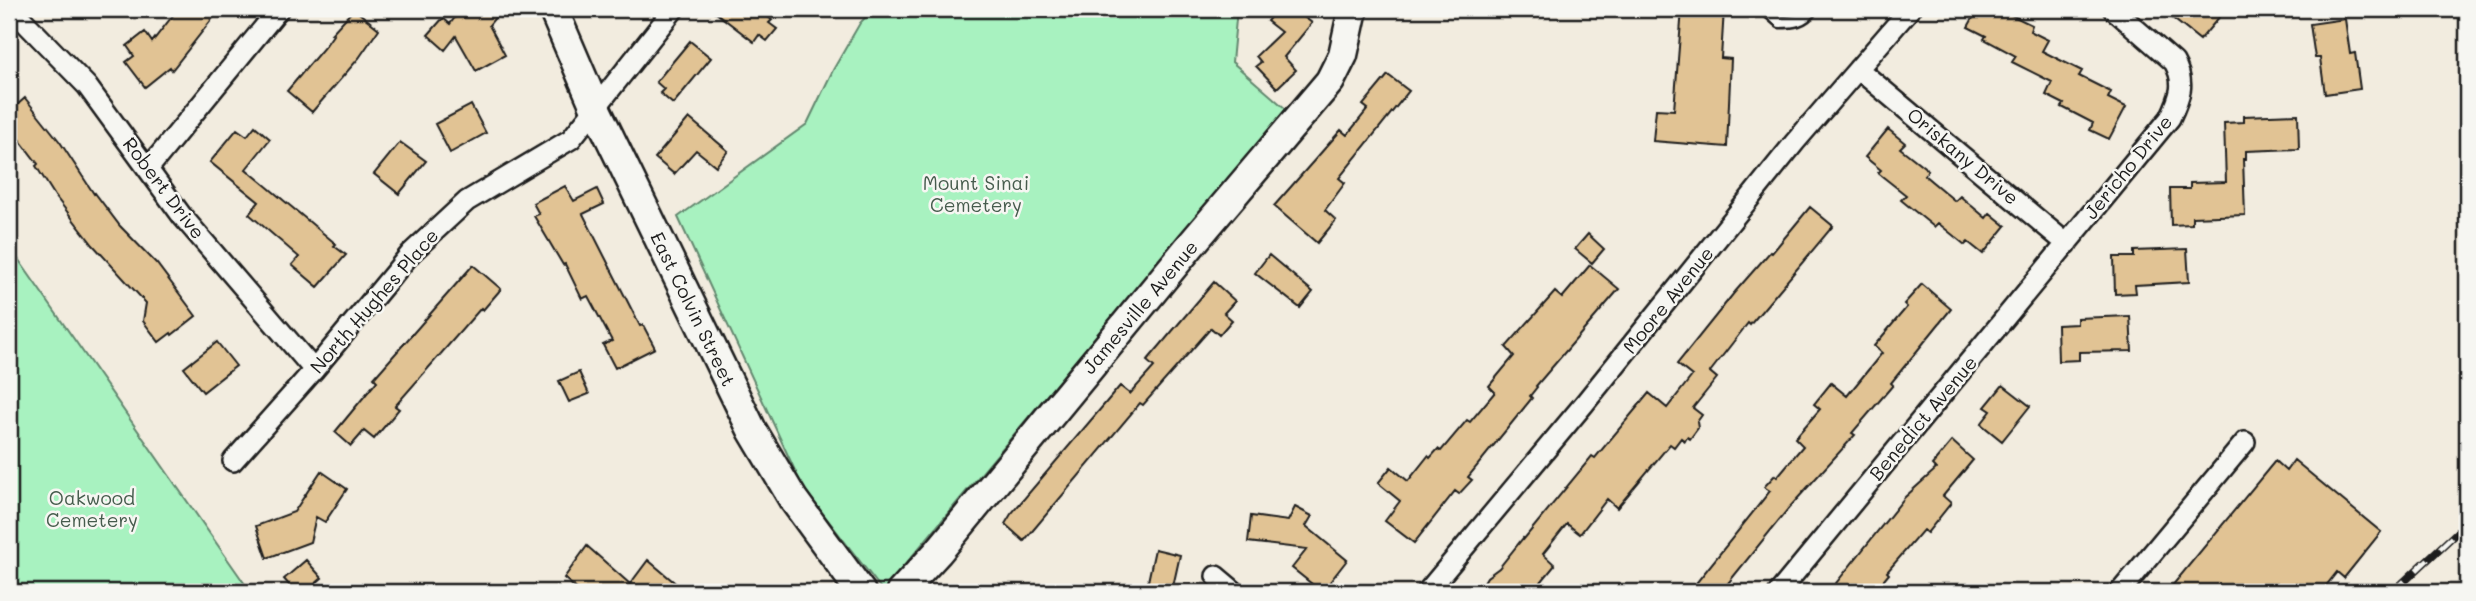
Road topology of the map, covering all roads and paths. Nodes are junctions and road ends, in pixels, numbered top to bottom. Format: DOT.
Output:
graph roads {
  1 [pos="12,9"];
  2 [pos="279,9"];
  3 [pos="553,9"];
  4 [pos="674,9"];
  5 [pos="1353,9"];
  6 [pos="1765,9"];
  7 [pos="1812,9"];
  8 [pos="1910,9"];
  9 [pos="2113,9"];
  10 [pos="1858,69"];
  11 [pos="594,107"];
  12 [pos="148,169"];
  13 [pos="2067,244"];
  14 [pos="314,370"];
  15 [pos="2245,442"];
  16 [pos="233,461"];
  17 [pos="1216,576"];
  18 [pos="861,592"];
  19 [pos="901,592"];
  20 [pos="1235,592"];
  21 [pos="1427,592"];
  22 [pos="1779,592"];
  23 [pos="2120,592"];
  1 -- 12 [label="street, Robert Drive"];
  2 -- 12 [label="street"];
  3 -- 11 [label="street, East Colvin Street"];
  4 -- 11 [label="street, North Hughes Place"];
  5 -- 19 [label="street, Jamesville Avenue"];
  6 -- 7 [label="lane"];
  8 -- 10 [label="street, Moore Avenue"];
  9 -- 13 [label="street, Jericho Drive"];
  10 -- 13 [label="street, Oriskany Drive"];
  10 -- 21 [label="street, Moore Avenue"];
  11 -- 14 [label="street, North Hughes Place"];
  11 -- 18 [label="street, East Colvin Street"];
  12 -- 14 [label="street, Robert Drive"];
  13 -- 22 [label="street, Benedict Avenue"];
  14 -- 16 [label="street, North Hughes Place"];
  15 -- 23 [label="street"];
  17 -- 20 [label="street"];
}
